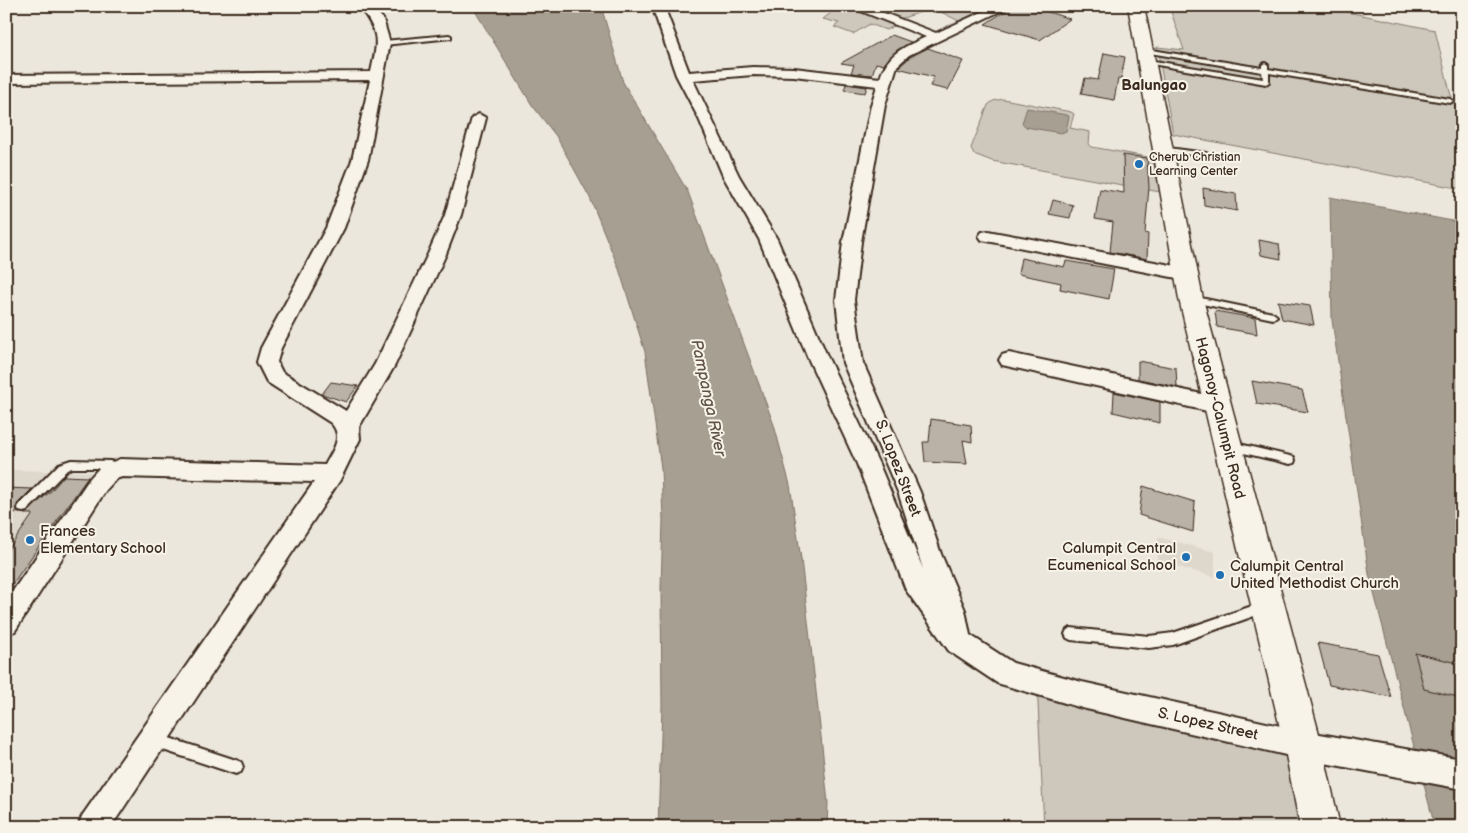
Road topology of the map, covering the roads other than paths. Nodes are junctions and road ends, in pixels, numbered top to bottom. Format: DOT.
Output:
graph roads {
  1 [pos="365,6"];
  2 [pos="658,6"];
  3 [pos="854,6"];
  4 [pos="1005,6"];
  5 [pos="1136,6"];
  6 [pos="936,36"];
  7 [pos="449,38"];
  8 [pos="384,43"];
  9 [pos="1147,57"];
  10 [pos="1265,68"];
  11 [pos="377,76"];
  12 [pos="684,77"];
  13 [pos="6,79"];
  14 [pos="884,83"];
  15 [pos="1450,101"];
  16 [pos="479,118"];
  17 [pos="1164,149"];
  18 [pos="1206,155"];
  19 [pos="988,236"];
  20 [pos="1189,287"];
  21 [pos="1273,316"];
  22 [pos="1009,360"];
  23 [pos="1216,405"];
  24 [pos="348,427"];
  25 [pos="1226,445"];
  26 [pos="1290,460"];
  27 [pos="114,471"];
  28 [pos="332,474"];
  29 [pos="23,508"];
  30 [pos="1267,606"];
  31 [pos="6,623"];
  32 [pos="1071,634"];
  33 [pos="958,642"];
  34 [pos="154,739"];
  35 [pos="1303,745"];
  36 [pos="236,767"];
  37 [pos="1462,774"];
  38 [pos="93,827"];
  39 [pos="1320,827"];
  1 -- 8 [label="street"];
  2 -- 12 [label="street"];
  3 -- 6 [label="street"];
  4 -- 6 [label="street, S. Lopez Street"];
  5 -- 9 [label="main road, Hagonoy-Calumpit Road"];
  6 -- 14 [label="street, S. Lopez Street"];
  7 -- 8 [label="lane"];
  8 -- 11 [label="street"];
  9 -- 10 [label="lane"];
  9 -- 10 [label="lane"];
  9 -- 17 [label="main road, Hagonoy-Calumpit Road"];
  10 -- 15 [label="lane"];
  11 -- 13 [label="street"];
  11 -- 24 [label="street"];
  12 -- 14 [label="street"];
  12 -- 33 [label="street"];
  14 -- 33 [label="street, S. Lopez Street"];
  16 -- 24 [label="street"];
  17 -- 18 [label="lane"];
  17 -- 20 [label="main road, Hagonoy-Calumpit Road"];
  19 -- 20 [label="street"];
  20 -- 21 [label="lane"];
  20 -- 23 [label="main road, Hagonoy-Calumpit Road"];
  22 -- 23 [label="street"];
  23 -- 25 [label="main road, Hagonoy-Calumpit Road"];
  24 -- 28 [label="street"];
  25 -- 26 [label="lane"];
  25 -- 30 [label="main road, Hagonoy-Calumpit Road"];
  27 -- 28 [label="street"];
  27 -- 29 [label="lane"];
  27 -- 31 [label="street"];
  28 -- 34 [label="street"];
  30 -- 32 [label="lane"];
  30 -- 35 [label="main road, Hagonoy-Calumpit Road"];
  33 -- 35 [label="street, S. Lopez Street"];
  34 -- 36 [label="lane"];
  34 -- 38 [label="street"];
  35 -- 37 [label="street, S. Lopez Street"];
  35 -- 39 [label="main road, Hagonoy-Calumpit Road"];
}
